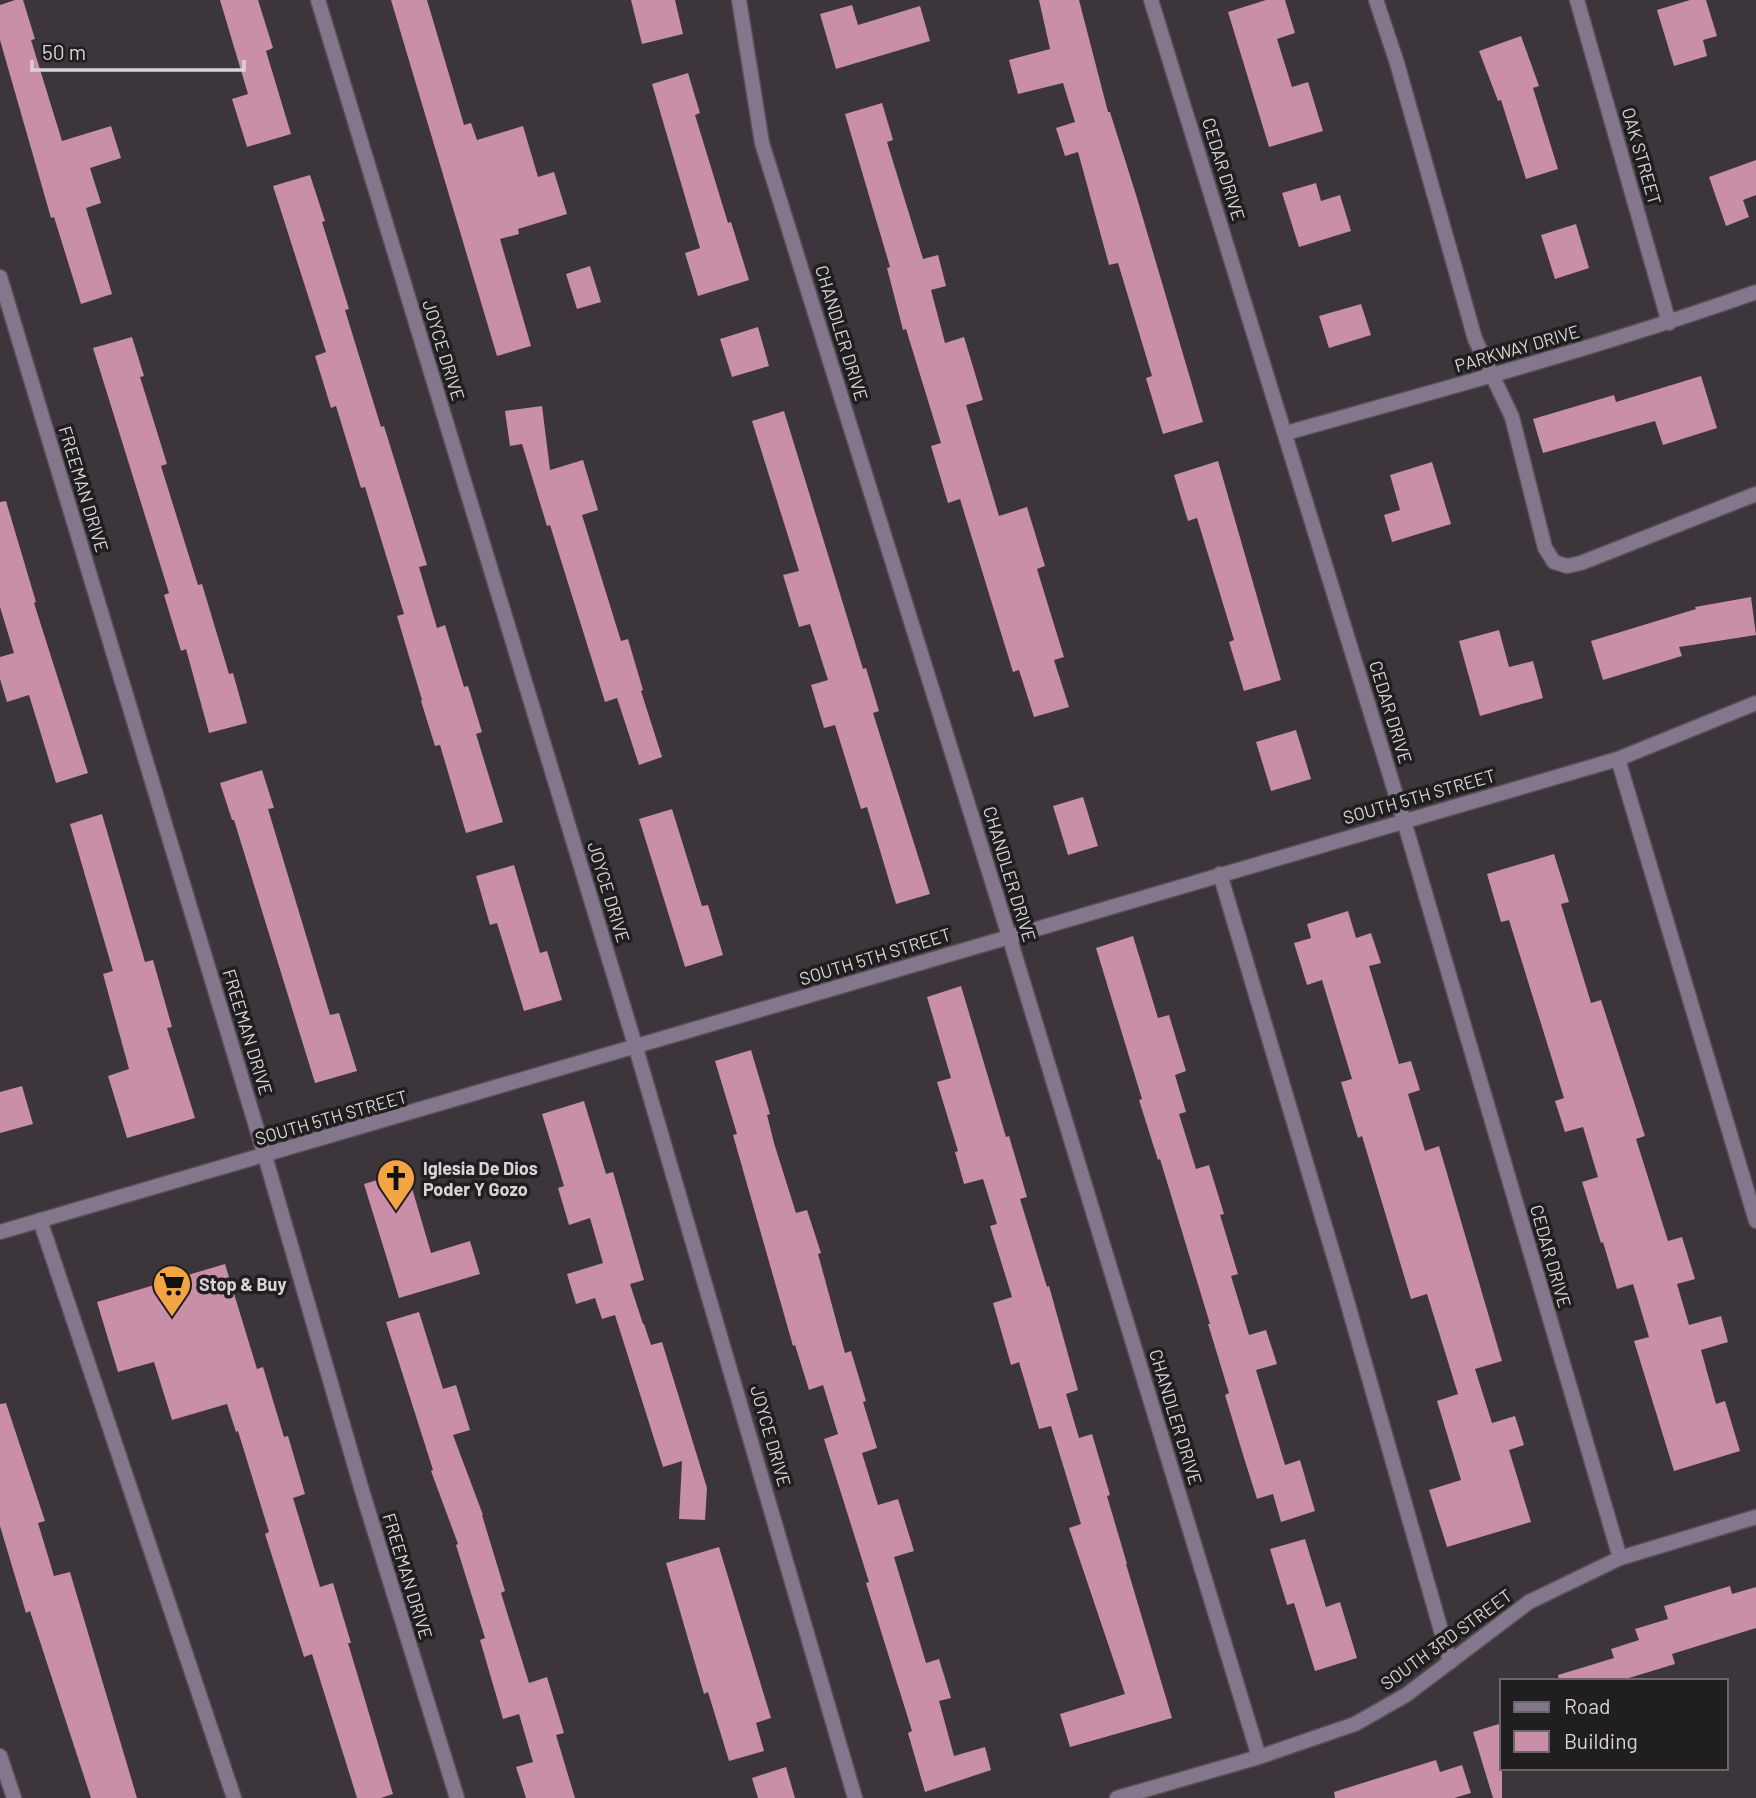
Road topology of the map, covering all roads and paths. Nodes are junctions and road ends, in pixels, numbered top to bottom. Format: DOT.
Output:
graph roads {
  1 [pos="318,0"];
  2 [pos="739,0"];
  3 [pos="1152,0"];
  4 [pos="1376,0"];
  5 [pos="1577,0"];
  6 [pos="0,277"];
  7 [pos="1756,292"];
  8 [pos="1670,323"];
  9 [pos="1493,376"];
  10 [pos="1286,433"];
  11 [pos="1756,494"];
  12 [pos="1756,703"];
  13 [pos="1618,759"];
  14 [pos="1404,821"];
  15 [pos="1220,874"];
  16 [pos="1009,936"];
  17 [pos="636,1048"];
  18 [pos="265,1156"];
  19 [pos="40,1220"];
  20 [pos="1756,1221"];
  21 [pos="0,1232"];
  22 [pos="1756,1517"];
  23 [pos="1620,1558"];
  24 [pos="1450,1662"];
  25 [pos="0,1756"];
  26 [pos="1259,1757"];
  27 [pos="14,1798"];
  28 [pos="234,1798"];
  29 [pos="457,1798"];
  30 [pos="855,1798"];
  31 [pos="1117,1798"];
  1 -- 17 [label="street, JOYCE DRIVE"];
  2 -- 16 [label="street, CHANDLER DRIVE"];
  3 -- 10 [label="street, CEDAR DRIVE"];
  4 -- 9 [label="street"];
  5 -- 8 [label="street, OAK STREET"];
  6 -- 18 [label="street, FREEMAN DRIVE"];
  7 -- 8 [label="street, PARKWAY DRIVE"];
  8 -- 9 [label="street, PARKWAY DRIVE"];
  9 -- 10 [label="street, PARKWAY DRIVE"];
  9 -- 11 [label="street"];
  10 -- 14 [label="street, CEDAR DRIVE"];
  12 -- 13 [label="street, SOUTH 5TH STREET"];
  13 -- 14 [label="street, SOUTH 5TH STREET"];
  13 -- 20 [label="street"];
  14 -- 15 [label="street, SOUTH 5TH STREET"];
  14 -- 23 [label="street, CEDAR DRIVE"];
  15 -- 16 [label="street, SOUTH 5TH STREET"];
  15 -- 24 [label="street"];
  16 -- 17 [label="street, SOUTH 5TH STREET"];
  16 -- 26 [label="street, CHANDLER DRIVE"];
  17 -- 18 [label="street, SOUTH 5TH STREET"];
  17 -- 30 [label="street, JOYCE DRIVE"];
  18 -- 19 [label="street, SOUTH 5TH STREET"];
  18 -- 29 [label="street, FREEMAN DRIVE"];
  19 -- 21 [label="street, SOUTH 5TH STREET"];
  19 -- 28 [label="street"];
  22 -- 23 [label="street, SOUTH 3RD STREET"];
  23 -- 24 [label="street, SOUTH 3RD STREET"];
  24 -- 26 [label="street, SOUTH 3RD STREET"];
  25 -- 27 [label="street"];
  26 -- 31 [label="street, SOUTH 3RD STREET"];
}
